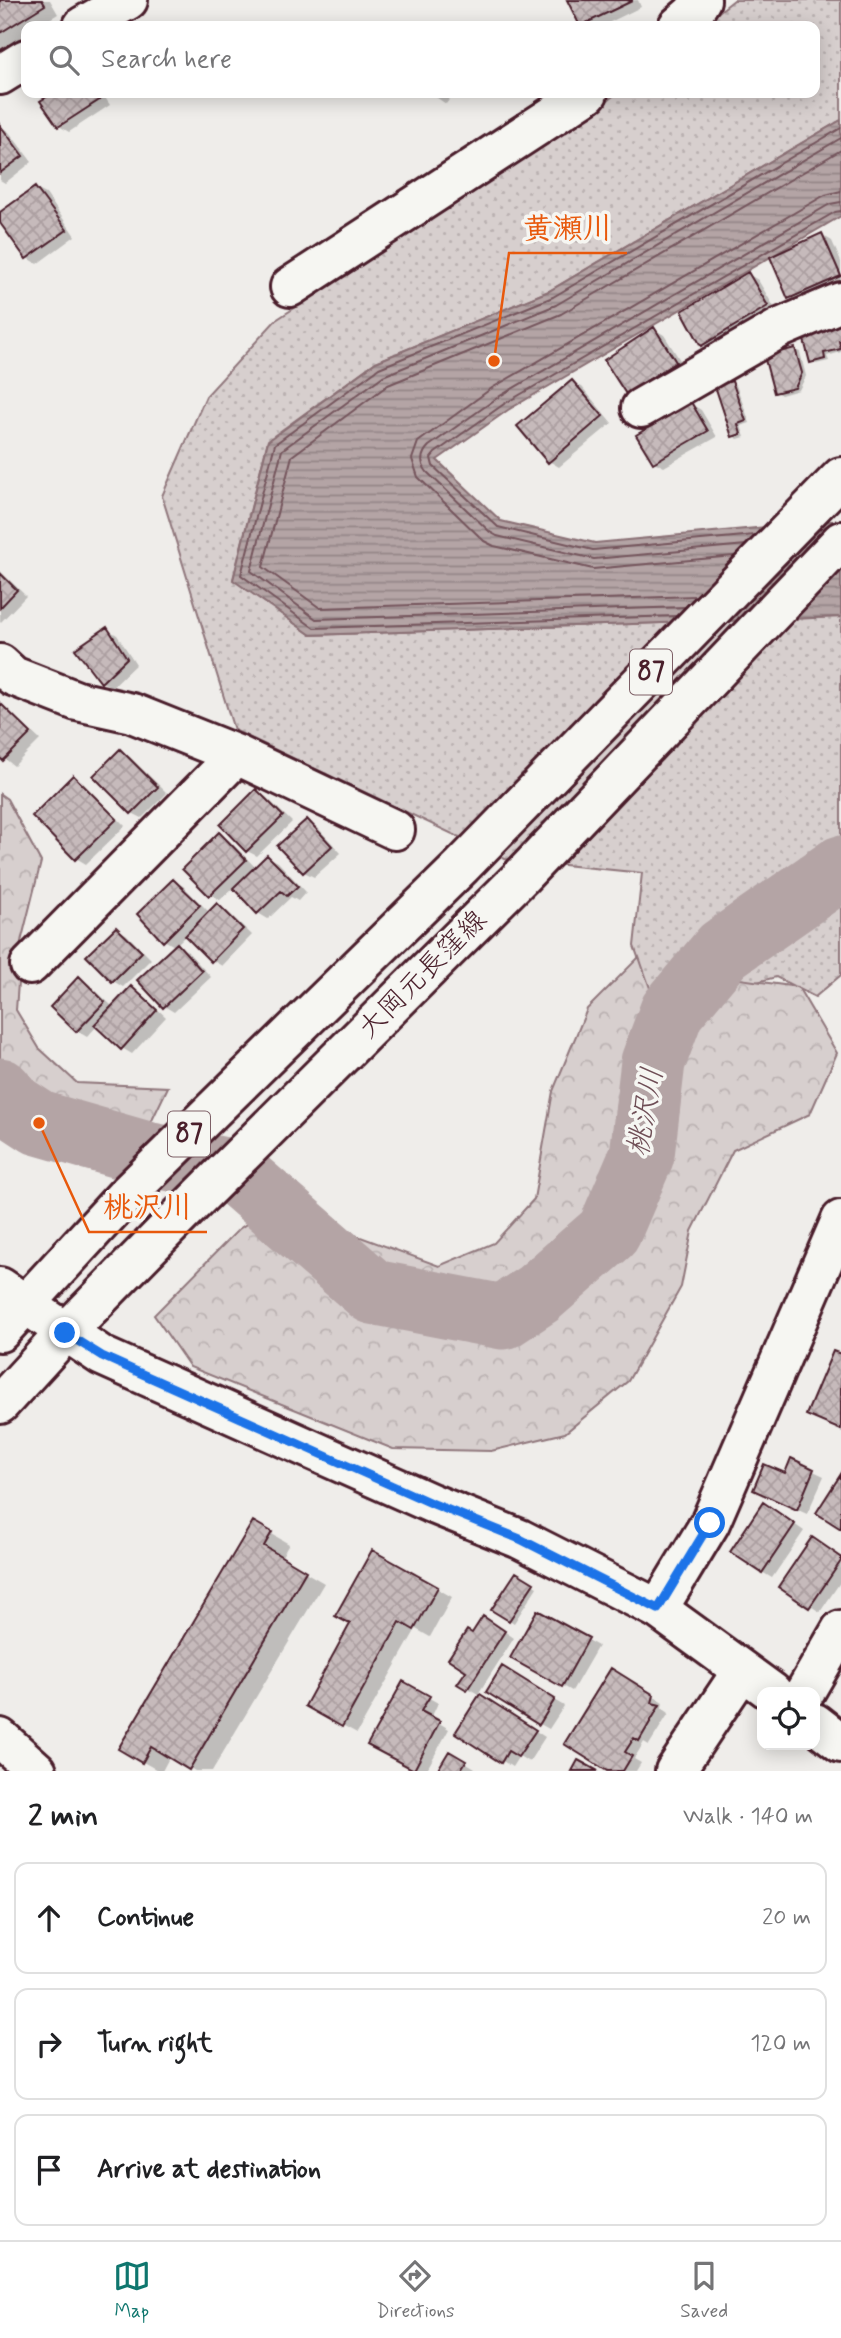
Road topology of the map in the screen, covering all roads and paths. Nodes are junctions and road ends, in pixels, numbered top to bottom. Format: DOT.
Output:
graph roads {
  1 [pos="128,0"];
  2 [pos="701,0"];
  3 [pos="92,21"];
  4 [pos="684,21"];
  5 [pos="21,63"];
  6 [pos="0,75"];
  7 [pos="580,98"];
  8 [pos="290,288"];
  9 [pos="841,302"];
  10 [pos="641,408"];
  11 [pos="841,477"];
  12 [pos="841,541"];
  13 [pos="0,664"];
  14 [pos="237,755"];
  15 [pos="396,830"];
  16 [pos="30,965"];
  17 [pos="841,1220"];
  18 [pos="8,1308"];
  19 [pos="65,1333"];
  20 [pos="0,1404"];
  21 [pos="658,1609"];
  22 [pos="841,1630"];
  23 [pos="757,1681"];
  24 [pos="808,1687"];
  25 [pos="820,1727"];
  26 [pos="0,1738"];
  27 [pos="841,1743"];
  28 [pos="37,1771"];
  29 [pos="675,1771"];
  1 -- 3 [label="street"];
  2 -- 4 [label="street"];
  5 -- 6 [label="street"];
  7 -- 8 [label="street"];
  9 -- 10 [label="street"];
  11 -- 18 [label="street, 大岡元長窪線 / 87"];
  12 -- 19 [label="street, 大岡元長窪線 / 87"];
  13 -- 14 [label="street"];
  14 -- 15 [label="street"];
  14 -- 16 [label="street"];
  17 -- 21 [label="street"];
  18 -- 19 [label="street"];
  19 -- 20 [label="street, 大岡元長窪線 / 87"];
  19 -- 21 [label="street"];
  21 -- 23 [label="street"];
  22 -- 24 [label="street"];
  23 -- 29 [label="street"];
  25 -- 27 [label="street"];
  26 -- 28 [label="street"];
}
